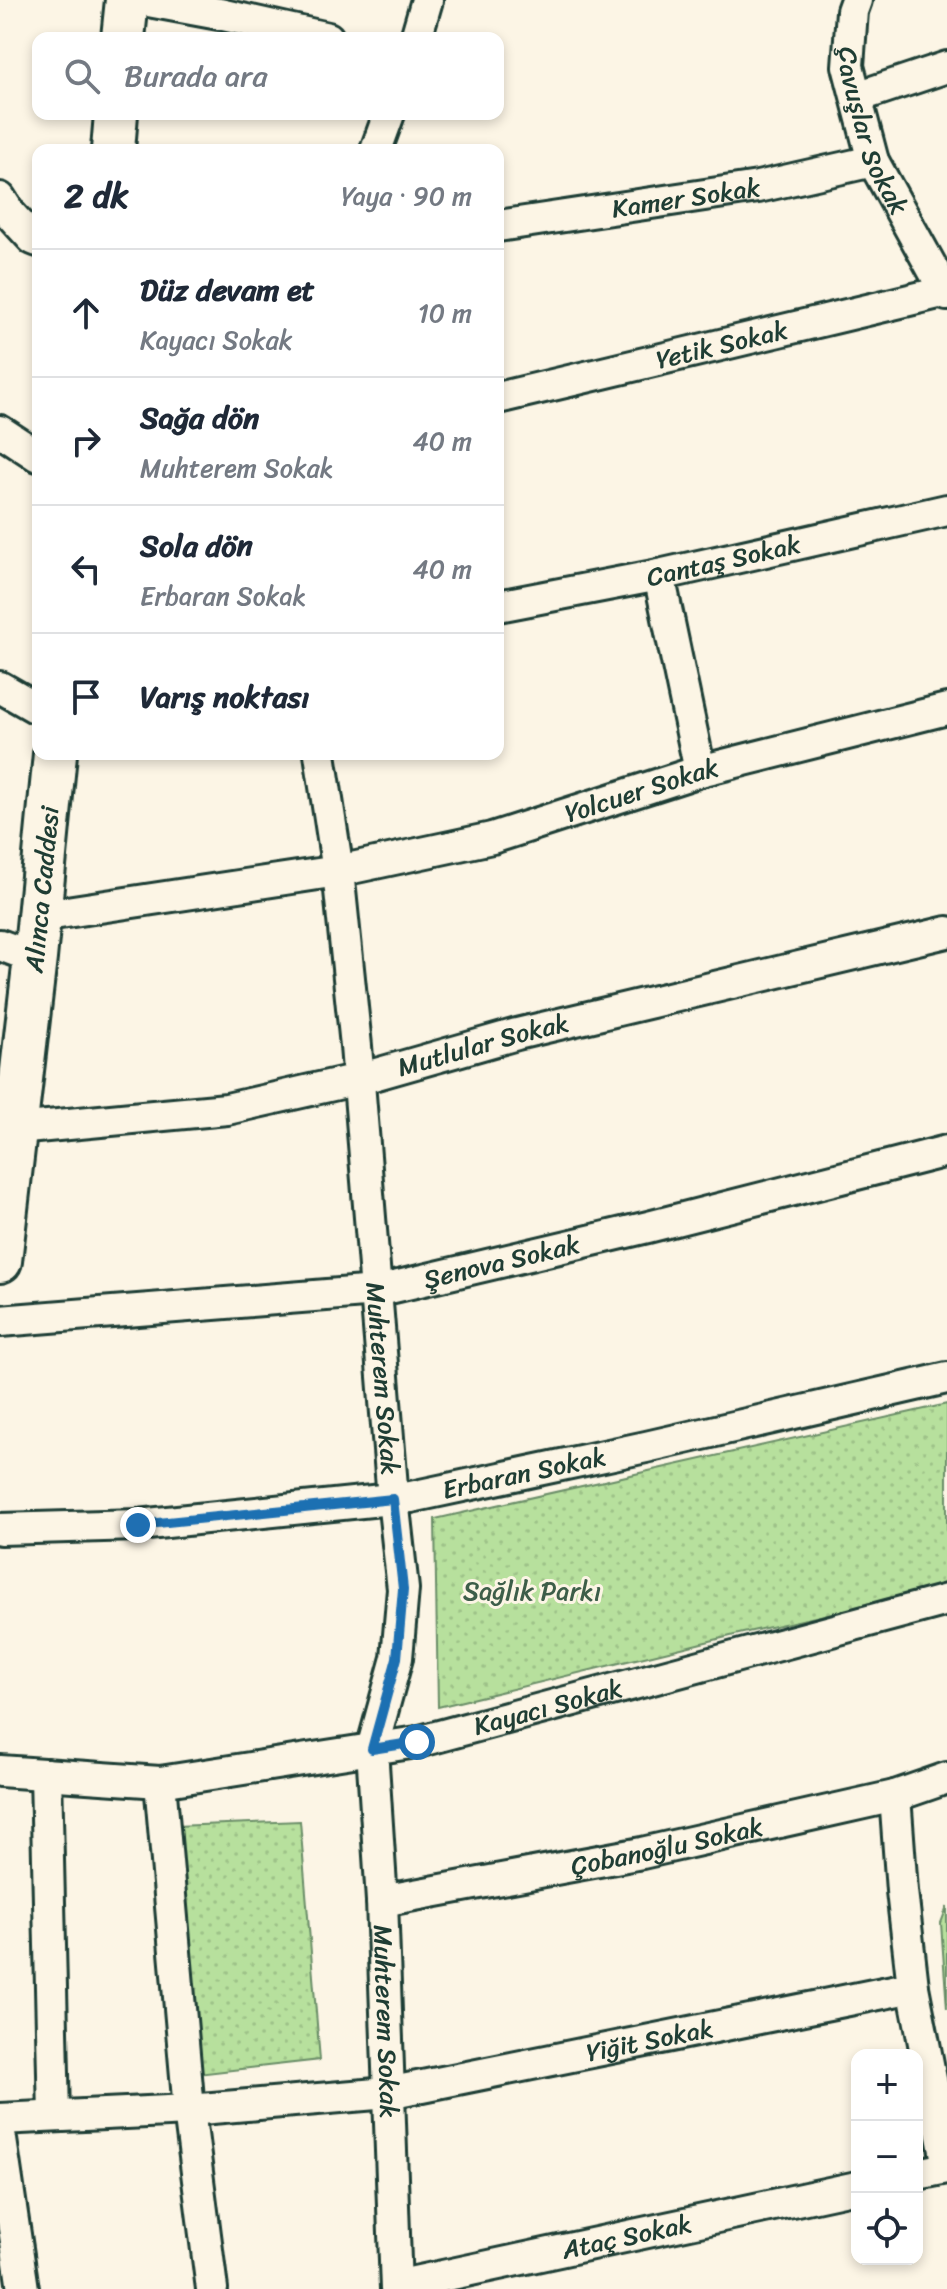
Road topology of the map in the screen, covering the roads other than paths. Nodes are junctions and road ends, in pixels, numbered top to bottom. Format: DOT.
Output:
graph roads {
  1 [pos="127,0"];
  2 [pos="143,0"];
  3 [pos="427,0"];
  4 [pos="856,0"];
  5 [pos="124,32"];
  6 [pos="301,32"];
  7 [pos="418,32"];
  8 [pos="947,67"];
  9 [pos="857,97"];
  10 [pos="116,120"];
  11 [pos="387,120"];
  12 [pos="114,144"];
  13 [pos="378,144"];
  14 [pos="873,161"];
  15 [pos="0,198"];
  16 [pos="504,225"];
  17 [pos="32,238"];
  18 [pos="947,293"];
  19 [pos="504,397"];
  20 [pos="0,431"];
  21 [pos="32,452"];
  22 [pos="947,510"];
  23 [pos="659,575"];
  24 [pos="504,605"];
  25 [pos="0,687"];
  26 [pos="32,704"];
  27 [pos="947,709"];
  28 [pos="54,760"];
  29 [pos="321,760"];
  30 [pos="700,771"];
  31 [pos="338,871"];
  32 [pos="40,916"];
  33 [pos="947,932"];
  34 [pos="18,951"];
  35 [pos="359,1079"];
  36 [pos="16,1129"];
  37 [pos="947,1151"];
  38 [pos="2,1234"];
  39 [pos="377,1291"];
  40 [pos="0,1321"];
  41 [pos="947,1378"];
  42 [pos="393,1499"];
  43 [pos="0,1529"];
  44 [pos="947,1600"];
  45 [pos="372,1749"];
  46 [pos="0,1771"];
  47 [pos="46,1774"];
  48 [pos="947,1778"];
  49 [pos="160,1782"];
  50 [pos="895,1796"];
  51 [pos="382,1901"];
  52 [pos="913,1987"];
  53 [pos="388,2093"];
  54 [pos="189,2110"];
  55 [pos="54,2116"];
  56 [pos="0,2119"];
  57 [pos="0,2133"];
  58 [pos="947,2161"];
  59 [pos="947,2168"];
  60 [pos="923,2173"];
  61 [pos="851,2188"];
  62 [pos="396,2288"];
  63 [pos="23,2289"];
  64 [pos="212,2289"];
  1 -- 5 [label="main road"];
  2 -- 6 [label="street"];
  3 -- 7 [label="street"];
  4 -- 9 [label="street, Çavuşlar Sokak"];
  8 -- 9 [label="street"];
  9 -- 14 [label="street, Çavuşlar Sokak"];
  10 -- 12 [label="main road"];
  11 -- 13 [label="street"];
  14 -- 16 [label="street, Kamer Sokak"];
  14 -- 18 [label="street, Çavuşlar Sokak"];
  15 -- 17 [label="street"];
  18 -- 19 [label="street, Yetik Sokak"];
  20 -- 21 [label="street"];
  22 -- 23 [label="street, Cantaş Sokak"];
  23 -- 24 [label="street, Cantaş Sokak"];
  23 -- 30 [label="street"];
  25 -- 26 [label="street"];
  27 -- 30 [label="street, Yolcuer Sokak"];
  28 -- 32 [label="main road, Alınca Caddesi"];
  29 -- 31 [label="street, Muhterem Sokak"];
  30 -- 31 [label="street, Yolcuer Sokak"];
  31 -- 32 [label="street, Yolcuer Sokak"];
  31 -- 35 [label="street, Muhterem Sokak"];
  32 -- 34 [label="main road, Alınca Caddesi"];
  33 -- 35 [label="street, Mutlular Sokak"];
  34 -- 36 [label="main road, Alınca Caddesi"];
  35 -- 36 [label="street, Mutlular Sokak"];
  35 -- 39 [label="street, Muhterem Sokak"];
  36 -- 38 [label="main road, Alınca Caddesi"];
  37 -- 39 [label="street, Şenova Sokak"];
  39 -- 40 [label="street, Şenova Sokak"];
  39 -- 42 [label="street, Muhterem Sokak"];
  41 -- 42 [label="street, Erbaran Sokak"];
  42 -- 43 [label="street, Erbaran Sokak"];
  42 -- 45 [label="street, Muhterem Sokak"];
  44 -- 45 [label="street, Kayacı Sokak"];
  45 -- 49 [label="street, Kayacı Sokak"];
  45 -- 51 [label="street, Muhterem Sokak"];
  46 -- 47 [label="street, Kayacı Sokak"];
  47 -- 49 [label="street, Kayacı Sokak"];
  47 -- 55 [label="street"];
  48 -- 50 [label="street, Çobanoğlu Sokak"];
  49 -- 54 [label="street"];
  50 -- 51 [label="street, Çobanoğlu Sokak"];
  50 -- 52 [label="street"];
  51 -- 53 [label="street, Muhterem Sokak"];
  52 -- 53 [label="street, Yiğit Sokak"];
  52 -- 58 [label="street"];
  53 -- 54 [label="street, Yiğit Sokak"];
  53 -- 62 [label="street, Muhterem Sokak"];
  54 -- 55 [label="street, Yiğit Sokak"];
  54 -- 64 [label="street"];
  55 -- 56 [label="street, Yiğit Sokak"];
  57 -- 63 [label="street"];
  59 -- 60 [label="street"];
  61 -- 62 [label="street, Ataç Sokak"];
}
